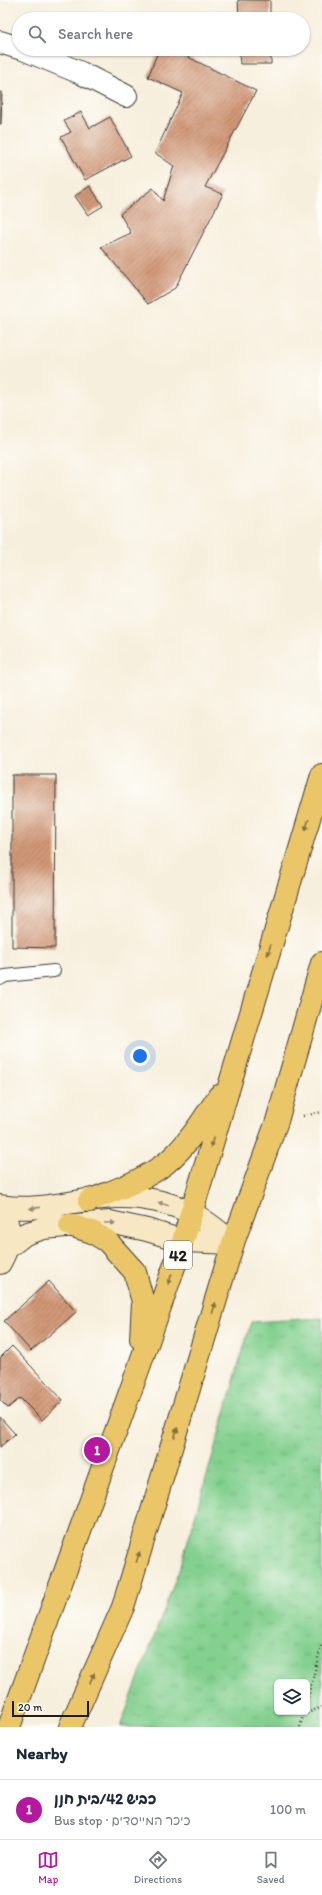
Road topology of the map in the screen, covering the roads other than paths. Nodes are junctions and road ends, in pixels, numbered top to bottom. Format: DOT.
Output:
graph roads {
  1 [pos="0,42"];
  2 [pos="12,46"];
  3 [pos="39,56"];
  4 [pos="126,96"];
  5 [pos="322,775"];
  6 [pos="322,963"];
  7 [pos="54,971"];
  8 [pos="0,979"];
  9 [pos="232,1075"];
  10 [pos="89,1201"];
  11 [pos="0,1206"];
  12 [pos="0,1211"];
  13 [pos="191,1213"];
  14 [pos="70,1225"];
  15 [pos="183,1241"];
  16 [pos="233,1242"];
  17 [pos="4,1256"];
  18 [pos="138,1370"];
  19 [pos="9,1727"];
  20 [pos="70,1727"];
  1 -- 2 [label="street"];
  3 -- 4 [label="street"];
  5 -- 9 [label="highway, 42, one-way"];
  6 -- 16 [label="highway"];
  7 -- 8 [label="lane"];
  9 -- 10 [label="highway"];
  9 -- 13 [label="highway, 42, one-way"];
  10 -- 11 [label="street, one-way"];
  13 -- 10 [label="street, one-way"];
  12 -- 17 [label="street"];
  13 -- 15 [label="highway, 42"];
  13 -- 16 [label="street"];
  14 -- 15 [label="street, one-way"];
  14 -- 17 [label="street"];
  14 -- 18 [label="highway"];
  15 -- 16 [label="street"];
  15 -- 18 [label="highway, 42, one-way"];
  20 -- 16 [label="highway, one-way"];
  18 -- 19 [label="highway, 42"];
}
